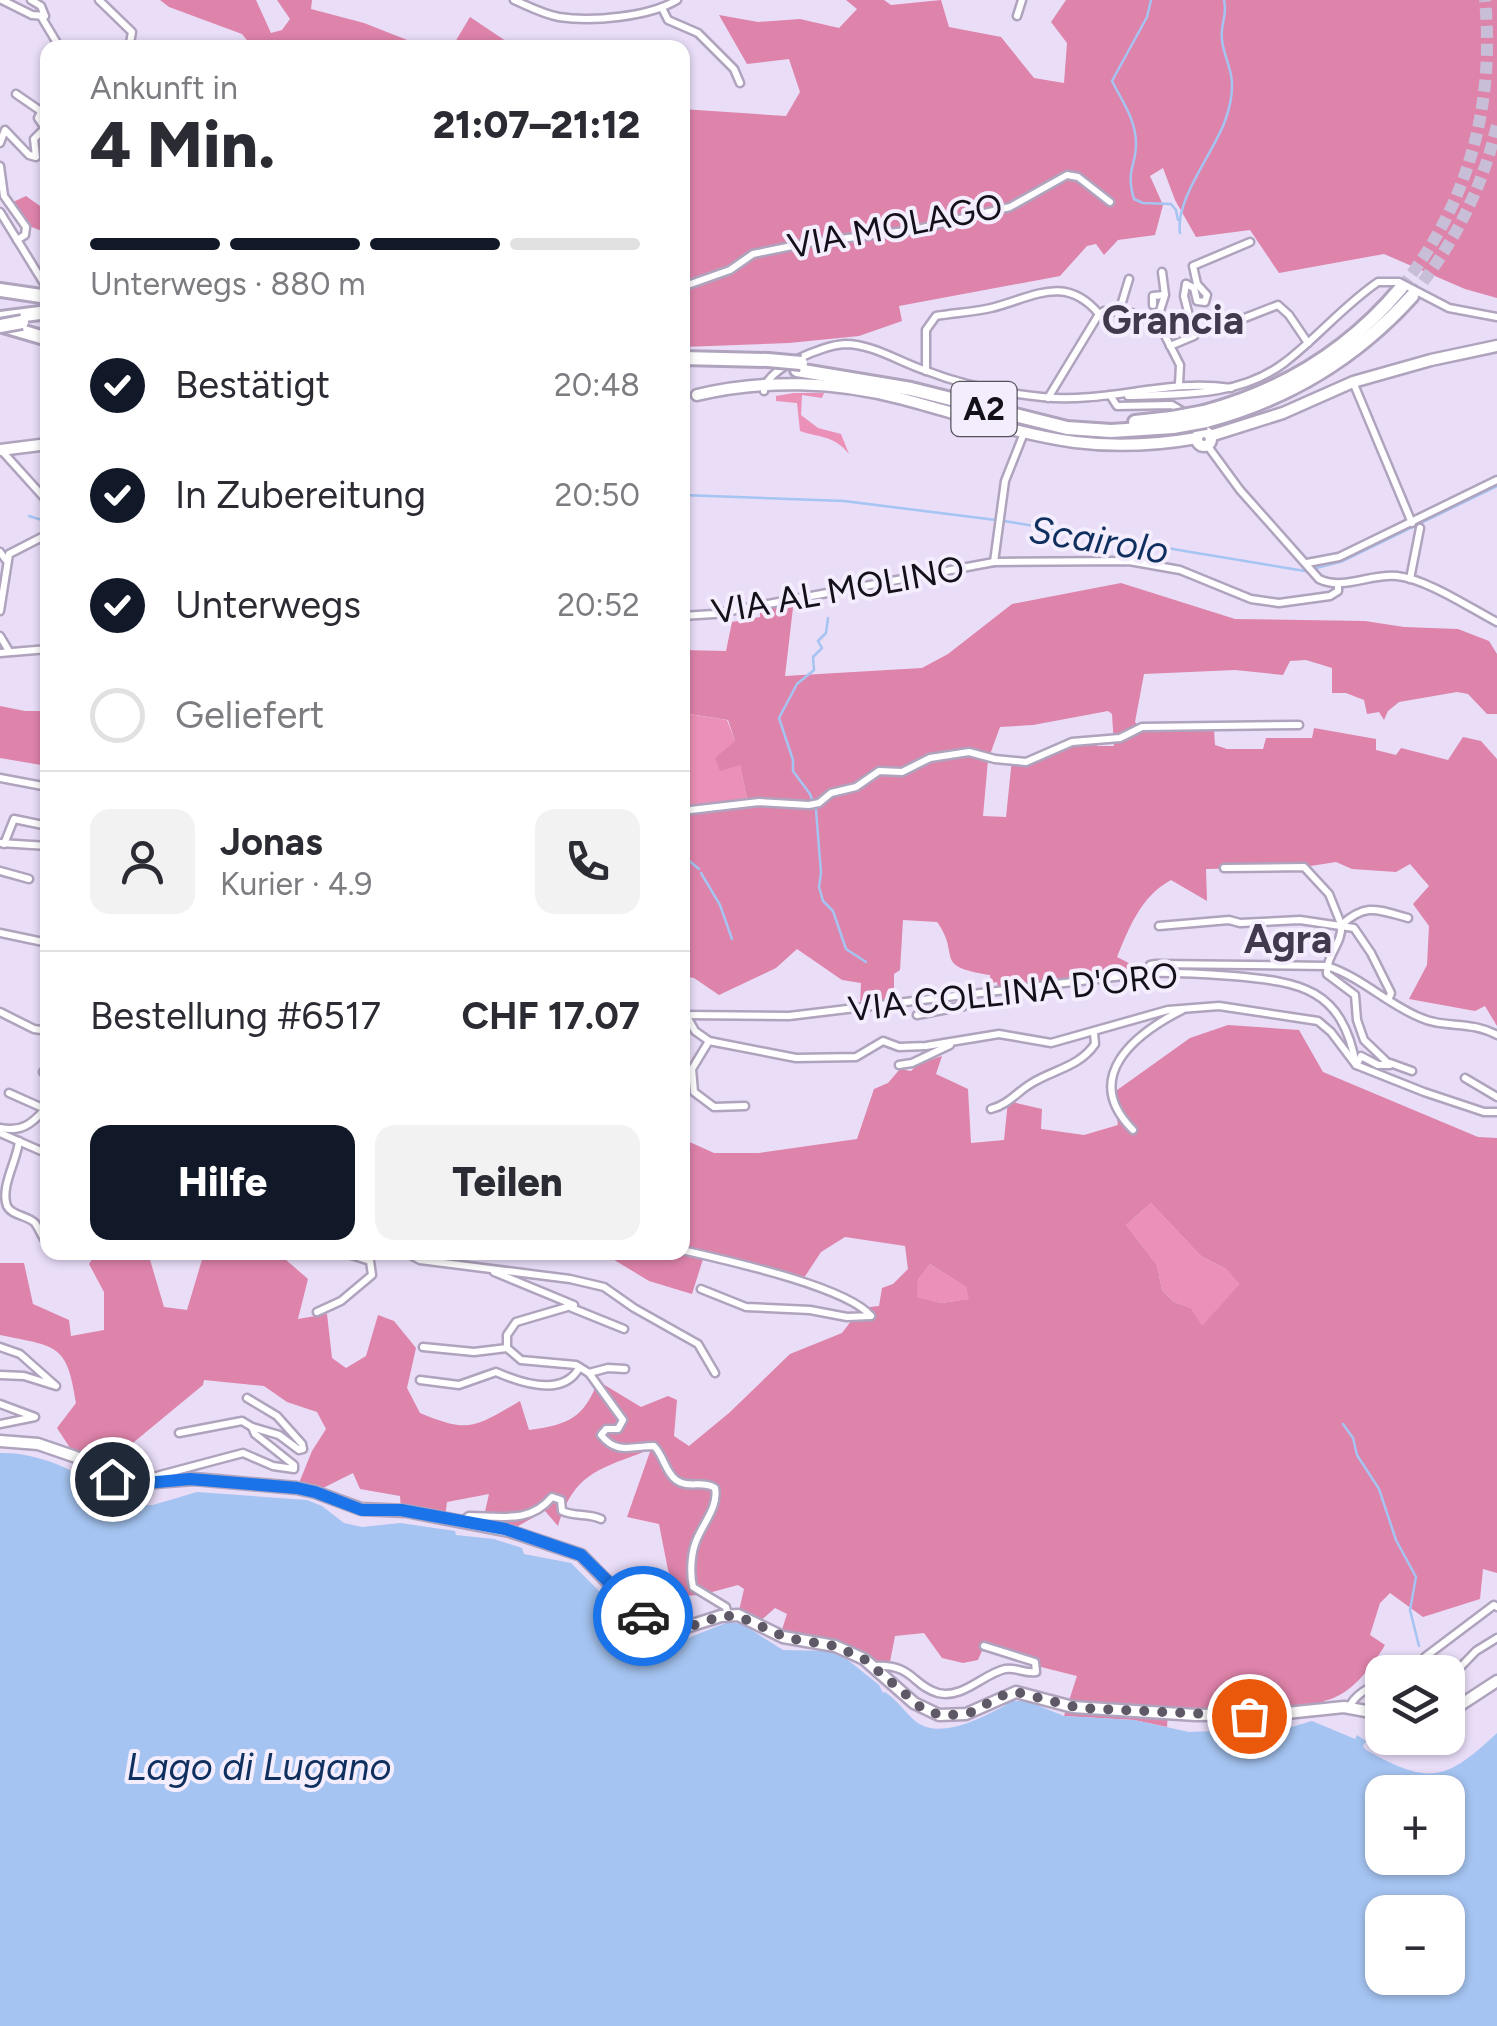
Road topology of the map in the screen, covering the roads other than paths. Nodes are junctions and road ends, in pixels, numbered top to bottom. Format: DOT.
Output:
graph roads {
  1 [pos="2,0"];
  2 [pos="31,0"];
  3 [pos="99,0"];
  4 [pos="514,0"];
  5 [pos="677,0"];
  6 [pos="1022,0"];
  7 [pos="524,3"];
  8 [pos="662,8"];
  9 [pos="1017,16"];
  10 [pos="42,18"];
  11 [pos="55,40"];
  12 [pos="131,40"];
  13 [pos="740,82"];
  14 [pos="16,94"];
  15 [pos="40,111"];
  16 [pos="40,133"];
  17 [pos="0,144"];
  18 [pos="0,166"];
  19 [pos="1110,202"];
  20 [pos="0,212"];
  21 [pos="17,240"];
  22 [pos="1250,242"];
  23 [pos="1162,272"];
  24 [pos="40,278"];
  25 [pos="1128,279"];
  26 [pos="690,284"];
  27 [pos="40,288"];
  28 [pos="3,290"];
  29 [pos="1406,292"];
  30 [pos="1166,295"];
  31 [pos="1154,305"];
  32 [pos="1119,312"];
  33 [pos="1132,312"];
  34 [pos="40,314"];
  35 [pos="1099,314"];
  36 [pos="1497,316"];
  37 [pos="23,318"];
  38 [pos="40,319"];
  39 [pos="0,323"];
  40 [pos="1224,326"];
  41 [pos="40,336"];
  42 [pos="1308,342"];
  43 [pos="1170,346"];
  44 [pos="1497,346"];
  45 [pos="690,364"];
  46 [pos="926,371"];
  47 [pos="768,379"];
  48 [pos="1352,382"];
  49 [pos="1179,384"];
  50 [pos="1231,388"];
  51 [pos="1114,394"];
  52 [pos="690,396"];
  53 [pos="1048,398"];
  54 [pos="1204,431"];
  55 [pos="1025,432"];
  56 [pos="40,445"];
  57 [pos="0,450"];
  58 [pos="1497,480"];
  59 [pos="40,493"];
  60 [pos="1412,523"];
  61 [pos="1420,528"];
  62 [pos="40,538"];
  63 [pos="0,552"];
  64 [pos="6,560"];
  65 [pos="994,562"];
  66 [pos="1310,569"];
  67 [pos="1410,579"];
  68 [pos="1338,584"];
  69 [pos="0,611"];
  70 [pos="690,616"];
  71 [pos="1497,622"];
  72 [pos="0,636"];
  73 [pos="40,650"];
  74 [pos="4,652"];
  75 [pos="1299,725"];
  76 [pos="0,778"];
  77 [pos="40,786"];
  78 [pos="690,810"];
  79 [pos="40,825"];
  80 [pos="2,844"];
  81 [pos="40,846"];
  82 [pos="1224,868"];
  83 [pos="0,871"];
  84 [pos="29,879"];
  85 [pos="1408,918"];
  86 [pos="1342,924"];
  87 [pos="1159,926"];
  88 [pos="0,933"];
  89 [pos="40,942"];
  90 [pos="1326,966"];
  91 [pos="1148,974"];
  92 [pos="965,995"];
  93 [pos="1389,998"];
  94 [pos="1188,1007"];
  95 [pos="0,1012"];
  96 [pos="690,1015"];
  97 [pos="917,1015"];
  98 [pos="690,1024"];
  99 [pos="40,1030"];
  100 [pos="1094,1032"];
  101 [pos="1497,1035"];
  102 [pos="709,1041"];
  103 [pos="950,1044"];
  104 [pos="1389,1063"];
  105 [pos="899,1064"];
  106 [pos="1356,1065"];
  107 [pos="1412,1072"];
  108 [pos="1398,1078"];
  109 [pos="1465,1078"];
  110 [pos="9,1093"];
  111 [pos="1497,1097"];
  112 [pos="744,1106"];
  113 [pos="40,1107"];
  114 [pos="990,1109"];
  115 [pos="1497,1112"];
  116 [pos="40,1115"];
  117 [pos="0,1130"];
  118 [pos="1133,1130"];
  119 [pos="18,1141"];
  120 [pos="40,1151"];
  121 [pos="40,1231"];
  122 [pos="690,1252"];
  123 [pos="364,1260"];
  124 [pos="420,1260"];
  125 [pos="489,1269"];
  126 [pos="701,1288"];
  127 [pos="572,1308"];
  128 [pos="316,1312"];
  129 [pos="624,1329"];
  130 [pos="0,1347"];
  131 [pos="422,1348"];
  132 [pos="507,1348"];
  133 [pos="579,1368"];
  134 [pos="625,1369"];
  135 [pos="589,1373"];
  136 [pos="715,1373"];
  137 [pos="0,1376"];
  138 [pos="420,1380"];
  139 [pos="247,1398"];
  140 [pos="0,1404"];
  141 [pos="0,1424"];
  142 [pos="252,1427"];
  143 [pos="178,1433"];
  144 [pos="0,1441"];
  145 [pos="115,1480"];
  146 [pos="602,1519"];
  147 [pos="462,1521"];
  148 [pos="1497,1606"];
  149 [pos="728,1615"];
  150 [pos="1497,1638"];
  151 [pos="984,1646"];
  152 [pos="1427,1655"];
  153 [pos="1465,1662"];
  154 [pos="872,1666"];
  155 [pos="1497,1681"];
  156 [pos="1365,1691"];
  157 [pos="1465,1702"];
  158 [pos="1350,1708"];
  159 [pos="1365,1711"];
  1 -- 10 [label="street"];
  2 -- 10 [label="street"];
  3 -- 12 [label="street"];
  4 -- 7 [label="street"];
  5 -- 8 [label="street"];
  6 -- 9 [label="street"];
  7 -- 8 [label="street"];
  8 -- 13 [label="street"];
  10 -- 11 [label="street"];
  14 -- 15 [label="street"];
  16 -- 17 [label="street"];
  18 -- 21 [label="street"];
  19 -- 26 [label="street, VIA MOLAGO"];
  20 -- 21 [label="street"];
  21 -- 24 [label="street"];
  22 -- 43 [label="street"];
  23 -- 30 [label="street"];
  25 -- 32 [label="street"];
  27 -- 28 [label="highway"];
  29 -- 54 [label="highway, A2"];
  30 -- 31 [label="street"];
  30 -- 43 [label="street"];
  32 -- 33 [label="street"];
  32 -- 35 [label="street"];
  34 -- 37 [label="highway"];
  35 -- 46 [label="street"];
  35 -- 53 [label="street"];
  36 -- 42 [label="street"];
  37 -- 38 [label="highway"];
  37 -- 39 [label="highway, bridge"];
  39 -- 41 [label="highway"];
  40 -- 42 [label="street"];
  42 -- 50 [label="street"];
  43 -- 49 [label="street"];
  44 -- 48 [label="main road"];
  45 -- 47 [label="highway, A2"];
  46 -- 47 [label="street"];
  46 -- 53 [label="street"];
  47 -- 52 [label="main road"];
  47 -- 54 [label="highway, A2, bridge"];
  47 -- 55 [label="main road"];
  48 -- 54 [label="main road"];
  48 -- 60 [label="street"];
  49 -- 50 [label="street"];
  49 -- 51 [label="street"];
  50 -- 51 [label="street"];
  51 -- 53 [label="street"];
  51 -- 54 [label="street"];
  54 -- 55 [label="main road"];
  54 -- 66 [label="street"];
  55 -- 65 [label="street"];
  56 -- 57 [label="main road"];
  57 -- 59 [label="street"];
  58 -- 60 [label="street"];
  60 -- 66 [label="street"];
  61 -- 67 [label="street"];
  62 -- 64 [label="street"];
  63 -- 64 [label="street"];
  64 -- 69 [label="street"];
  65 -- 68 [label="street, VIA AL MOLINO"];
  65 -- 70 [label="street, VIA AL MOLINO"];
  66 -- 68 [label="street"];
  67 -- 68 [label="street, VIA AL MOLINO"];
  67 -- 71 [label="street"];
  72 -- 74 [label="street"];
  73 -- 74 [label="street"];
  75 -- 78 [label="street"];
  76 -- 77 [label="street"];
  79 -- 80 [label="street"];
  80 -- 81 [label="street"];
  82 -- 86 [label="street"];
  83 -- 84 [label="street"];
  85 -- 86 [label="street"];
  86 -- 87 [label="street"];
  86 -- 90 [label="street"];
  86 -- 93 [label="street"];
  88 -- 89 [label="street"];
  90 -- 91 [label="street"];
  90 -- 93 [label="street"];
  90 -- 104 [label="street"];
  91 -- 92 [label="street, VIA COLLINA D'ORO"];
  91 -- 106 [label="street, VIA COLLINA D'ORO"];
  92 -- 96 [label="street, VIA COLLINA D'ORO"];
  92 -- 97 [label="street"];
  93 -- 101 [label="street"];
  94 -- 100 [label="street"];
  94 -- 106 [label="street"];
  94 -- 118 [label="street"];
  95 -- 99 [label="street"];
  98 -- 102 [label="street"];
  100 -- 103 [label="street"];
  100 -- 114 [label="street"];
  102 -- 103 [label="street"];
  102 -- 112 [label="street"];
  103 -- 105 [label="street"];
  104 -- 106 [label="street"];
  104 -- 107 [label="street"];
  104 -- 108 [label="street"];
  106 -- 115 [label="street"];
  109 -- 111 [label="street"];
  110 -- 113 [label="street"];
  116 -- 117 [label="street"];
  117 -- 119 [label="street"];
  119 -- 120 [label="street"];
  119 -- 121 [label="street"];
  122 -- 126 [label="street"];
  123 -- 128 [label="street"];
  124 -- 125 [label="street"];
  125 -- 127 [label="street"];
  125 -- 136 [label="street"];
  127 -- 129 [label="street"];
  127 -- 132 [label="street"];
  130 -- 137 [label="street"];
  131 -- 132 [label="street"];
  132 -- 133 [label="street"];
  133 -- 135 [label="street"];
  133 -- 138 [label="street"];
  134 -- 135 [label="street"];
  135 -- 149 [label="street"];
  139 -- 142 [label="street"];
  140 -- 141 [label="street"];
  142 -- 143 [label="street"];
  142 -- 145 [label="street"];
  144 -- 145 [label="main road"];
  145 -- 147 [label="main road"];
  146 -- 147 [label="street"];
  147 -- 149 [label="main road"];
  148 -- 152 [label="street"];
  149 -- 154 [label="main road"];
  150 -- 153 [label="street"];
  151 -- 154 [label="street"];
  154 -- 158 [label="main road"];
  155 -- 157 [label="main road"];
  156 -- 158 [label="street"];
  158 -- 159 [label="main road"];
}
